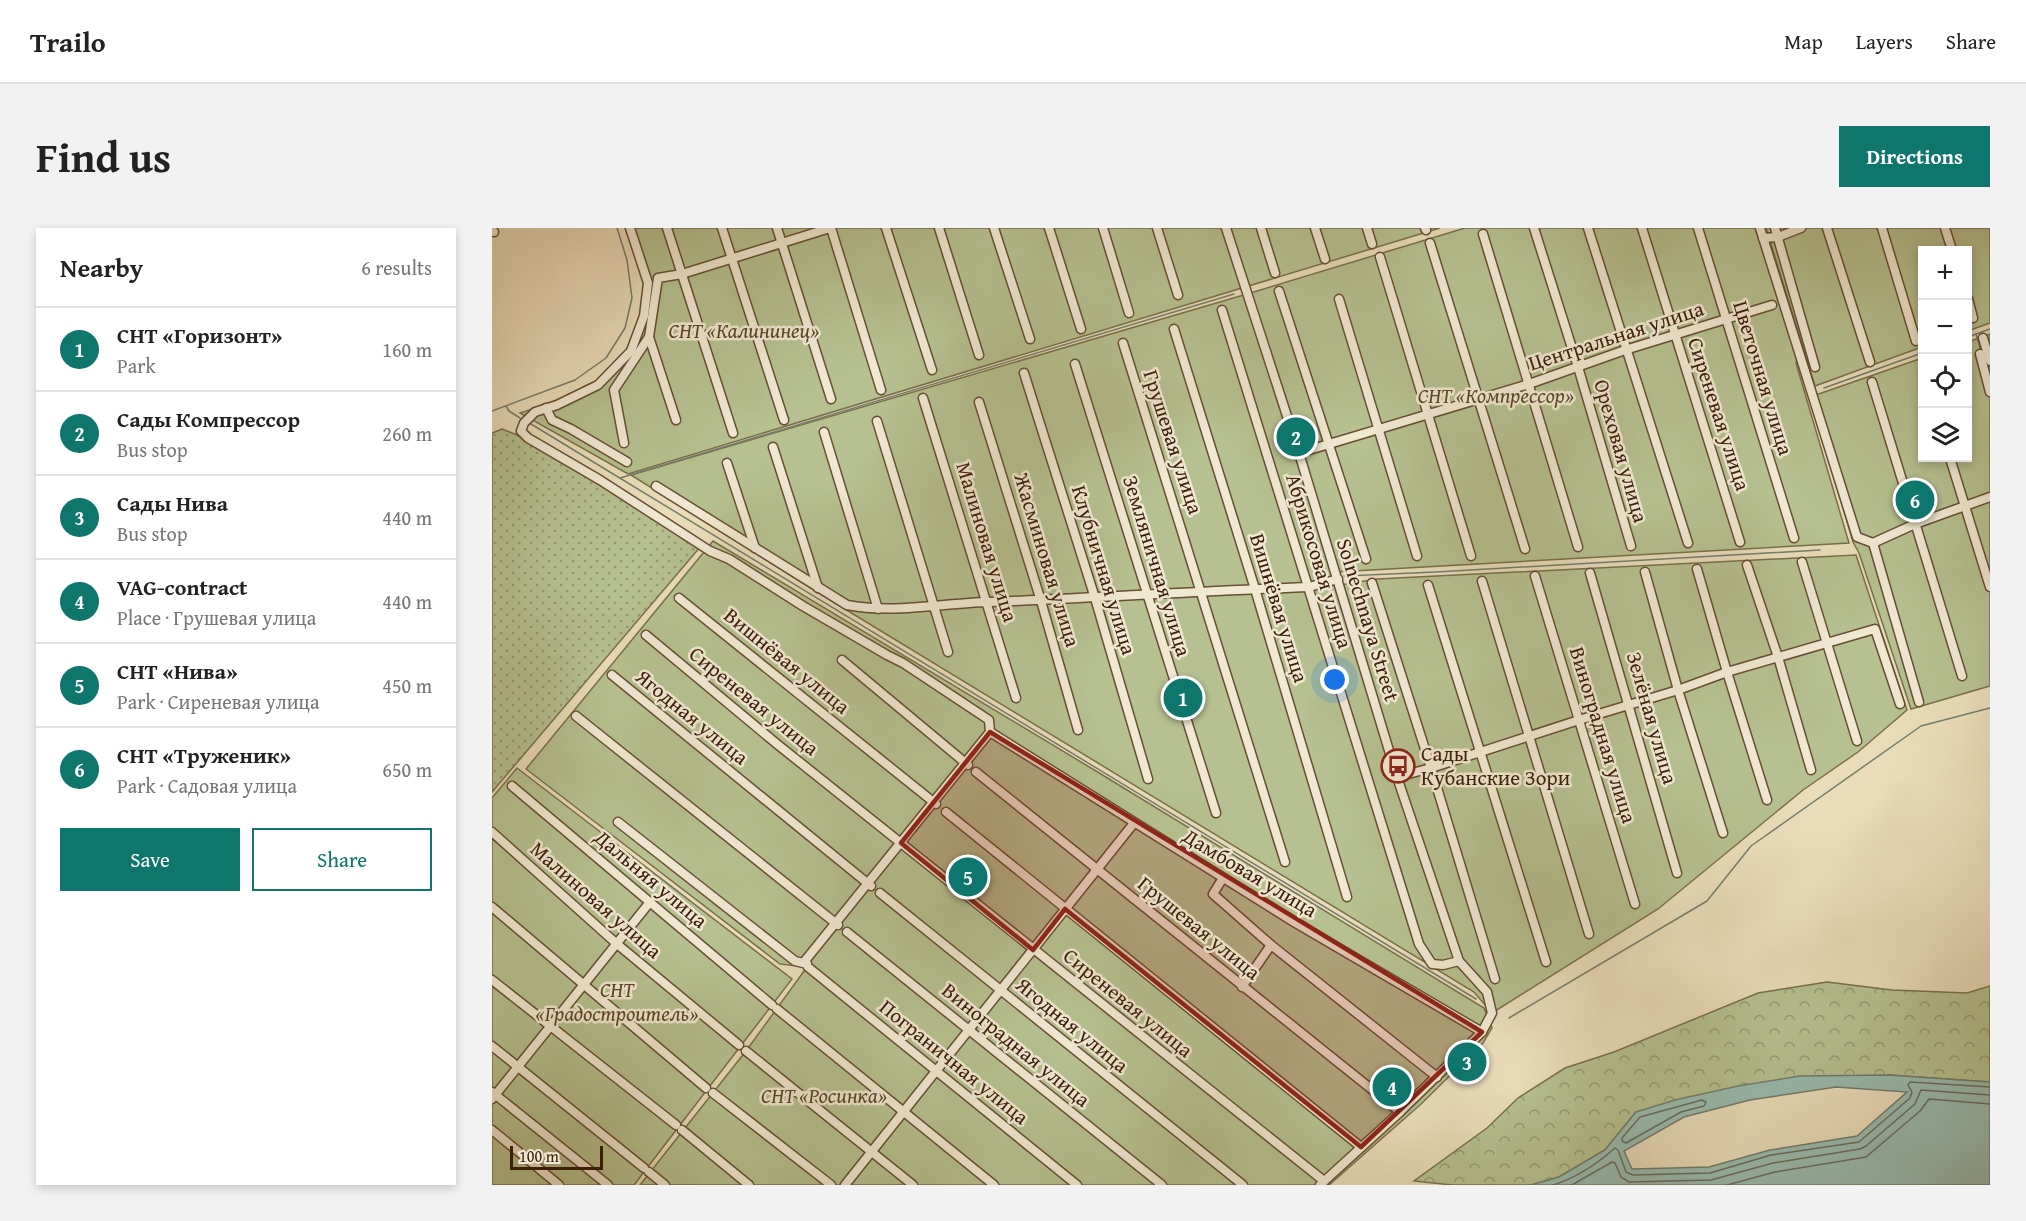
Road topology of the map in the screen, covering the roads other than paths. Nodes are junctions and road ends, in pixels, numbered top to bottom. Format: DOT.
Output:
graph roads {
  1 [pos="630,228"];
  2 [pos="668,228"];
  3 [pos="722,228"];
  4 [pos="777,228"];
  5 [pos="830,228"];
  6 [pos="886,228"];
  7 [pos="939,228"];
  8 [pos="994,228"];
  9 [pos="1049,228"];
  10 [pos="1103,228"];
  11 [pos="1157,228"];
  12 [pos="1226,228"];
  13 [pos="1261,228"];
  14 [pos="1315,228"];
  15 [pos="1366,228"];
  16 [pos="1534,228"];
  17 [pos="1588,228"];
  18 [pos="1642,228"];
  19 [pos="1698,228"];
  20 [pos="1760,228"];
  21 [pos="1801,228"];
  22 [pos="1827,228"];
  23 [pos="1882,228"];
  24 [pos="1945,228"];
  25 [pos="1776,232"];
  26 [pos="1483,234"];
  27 [pos="1763,238"];
  28 [pos="782,243"];
  29 [pos="1430,243"];
  30 [pos="1372,244"];
  31 [pos="1951,246"];
  32 [pos="1380,257"];
  33 [pos="732,258"];
  34 [pos="1325,260"];
  35 [pos="1275,273"];
  36 [pos="682,274"];
  37 [pos="1279,291"];
  38 [pos="1178,295"];
  39 [pos="1339,299"];
  40 [pos="1968,300"];
  41 [pos="1772,305"];
  42 [pos="1222,310"];
  43 [pos="1129,313"];
  44 [pos="1726,318"];
  45 [pos="1973,318"];
  46 [pos="1081,329"];
  47 [pos="1174,329"];
  48 [pos="1674,334"];
  49 [pos="649,337"];
  50 [pos="1983,338"];
  51 [pos="1030,339"];
  52 [pos="1916,341"];
  53 [pos="1123,343"];
  54 [pos="1625,350"];
  55 [pos="1980,354"];
  56 [pos="979,355"];
  57 [pos="1990,361"];
  58 [pos="1870,362"];
  59 [pos="1075,364"];
  60 [pos="1578,367"];
  61 [pos="1815,367"];
  62 [pos="932,370"];
  63 [pos="1024,373"];
  64 [pos="1872,382"];
  65 [pos="1529,384"];
  66 [pos="881,390"];
  67 [pos="1990,392"];
  68 [pos="923,398"];
  69 [pos="831,399"];
  70 [pos="1479,399"];
  71 [pos="979,402"];
  72 [pos="546,408"];
  73 [pos="1428,415"];
  74 [pos="676,420"];
  75 [pos="784,420"];
  76 [pos="877,421"];
  77 [pos="1378,429"];
  78 [pos="824,432"];
  79 [pos="732,433"];
  80 [pos="624,443"];
  81 [pos="1329,445"];
  82 [pos="773,447"];
  83 [pos="1299,453"];
  84 [pos="627,462"];
  85 [pos="1951,462"];
  86 [pos="727,463"];
  87 [pos="656,486"];
  88 [pos="1990,497"];
  89 [pos="1965,506"];
  90 [pos="1915,524"];
  91 [pos="1794,538"];
  92 [pos="1740,542"];
  93 [pos="1688,543"];
  94 [pos="1873,543"];
  95 [pos="1630,546"];
  96 [pos="1578,547"];
  97 [pos="755,548"];
  98 [pos="1525,549"];
  99 [pos="1417,556"];
  100 [pos="1471,556"];
  101 [pos="1366,559"];
  102 [pos="1802,562"];
  103 [pos="1748,565"];
  104 [pos="1697,569"];
  105 [pos="1645,572"];
  106 [pos="1590,573"];
  107 [pos="1535,576"];
  108 [pos="1338,579"];
  109 [pos="1482,581"];
  110 [pos="1372,583"];
  111 [pos="1428,585"];
  112 [pos="1309,587"];
  113 [pos="1990,587"];
  114 [pos="818,588"];
  115 [pos="1255,589"];
  116 [pos="1202,592"];
  117 [pos="1146,594"];
  118 [pos="679,598"];
  119 [pos="1095,598"];
  120 [pos="1041,601"];
  121 [pos="987,602"];
  122 [pos="933,605"];
  123 [pos="878,609"];
  124 [pos="646,635"];
  125 [pos="1827,642"];
  126 [pos="948,652"];
  127 [pos="1778,657"];
  128 [pos="842,660"];
  129 [pos="1727,672"];
  130 [pos="612,675"];
  131 [pos="1962,676"];
  132 [pos="1678,690"];
  133 [pos="1016,698"];
  134 [pos="1919,702"];
  135 [pos="1900,704"];
  136 [pos="1630,705"];
  137 [pos="576,716"];
  138 [pos="1579,720"];
  139 [pos="1078,730"];
  140 [pos="990,732"];
  141 [pos="1529,737"];
  142 [pos="1857,741"];
  143 [pos="1480,752"];
  144 [pos="964,762"];
  145 [pos="1431,768"];
  146 [pos="1812,770"];
  147 [pos="976,772"];
  148 [pos="1397,777"];
  149 [pos="1148,778"];
  150 [pos="512,786"];
  151 [pos="1767,800"];
  152 [pos="932,801"];
  153 [pos="946,812"];
  154 [pos="1216,813"];
  155 [pos="618,822"];
  156 [pos="1134,823"];
  157 [pos="492,832"];
  158 [pos="1723,833"];
  159 [pos="898,841"];
  160 [pos="1285,862"];
  161 [pos="1097,869"];
  162 [pos="1677,873"];
  163 [pos="1223,878"];
  164 [pos="867,882"];
  165 [pos="880,893"];
  166 [pos="1347,897"];
  167 [pos="650,902"];
  168 [pos="1635,904"];
  169 [pos="492,906"];
  170 [pos="1065,909"];
  171 [pos="835,923"];
  172 [pos="848,933"];
  173 [pos="1589,934"];
  174 [pos="617,944"];
  175 [pos="1271,945"];
  176 [pos="1033,950"];
  177 [pos="1459,961"];
  178 [pos="1546,962"];
  179 [pos="803,964"];
  180 [pos="492,980"];
  181 [pos="1495,980"];
  182 [pos="584,984"];
  183 [pos="1242,987"];
  184 [pos="1001,991"];
  185 [pos="549,1026"];
  186 [pos="969,1030"];
  187 [pos="1482,1032"];
  188 [pos="492,1046"];
  189 [pos="516,1066"];
  190 [pos="936,1072"];
  191 [pos="1437,1077"];
  192 [pos="493,1095"];
  193 [pos="904,1112"];
  194 [pos="1400,1112"];
  195 [pos="492,1130"];
  196 [pos="1361,1147"];
  197 [pos="872,1152"];
  198 [pos="1322,1183"];
  199 [pos="559,1185"];
  200 [pos="608,1185"];
  201 [pos="665,1185"];
  202 [pos="749,1185"];
  203 [pos="831,1185"];
  204 [pos="845,1185"];
  205 [pos="913,1185"];
  206 [pos="994,1185"];
  207 [pos="1077,1185"];
  208 [pos="1162,1185"];
  209 [pos="1243,1185"];
  1 -- 72 [label="street"];
  2 -- 36 [label="street"];
  3 -- 33 [label="street"];
  4 -- 28 [label="street"];
  5 -- 28 [label="street"];
  5 -- 66 [label="street"];
  6 -- 62 [label="street"];
  7 -- 56 [label="street"];
  8 -- 51 [label="street"];
  9 -- 46 [label="street"];
  10 -- 43 [label="street"];
  11 -- 38 [label="street"];
  12 -- 83 [label="street, Solnechnaya Street"];
  13 -- 35 [label="street"];
  14 -- 34 [label="street"];
  15 -- 30 [label="street"];
  16 -- 60 [label="street, Ореховая улица"];
  17 -- 54 [label="street"];
  18 -- 48 [label="street, Сиреневая улица"];
  19 -- 44 [label="street, Цветочная улица"];
  20 -- 27 [label="street"];
  21 -- 25 [label="street"];
  22 -- 58 [label="street"];
  23 -- 52 [label="street"];
  24 -- 31 [label="street"];
  25 -- 27 [label="street"];
  25 -- 61 [label="street"];
  26 -- 65 [label="street"];
  27 -- 94 [label="street"];
  28 -- 33 [label="street"];
  28 -- 69 [label="street"];
  29 -- 70 [label="street"];
  32 -- 73 [label="street"];
  33 -- 36 [label="street"];
  33 -- 75 [label="street"];
  36 -- 49 [label="street"];
  36 -- 79 [label="street"];
  37 -- 81 [label="street, Абрикосовая улица"];
  39 -- 77 [label="street"];
  40 -- 45 [label="street"];
  41 -- 44 [label="street, Центральная улица"];
  42 -- 112 [label="street, Абрикосовая улица"];
  44 -- 48 [label="street, Центральная улица"];
  44 -- 91 [label="street, Цветочная улица"];
  47 -- 115 [label="street, Вишнёвая улица"];
  48 -- 54 [label="street, Центральная улица"];
  48 -- 92 [label="street, Сиреневая улица"];
  49 -- 74 [label="street"];
  49 -- 80 [label="street"];
  50 -- 57 [label="street"];
  53 -- 116 [label="street, Грушевая улица"];
  54 -- 60 [label="street, Центральная улица"];
  54 -- 93 [label="street"];
  55 -- 67 [label="street"];
  59 -- 117 [label="street, Земляничная улица"];
  60 -- 65 [label="street, Центральная улица"];
  60 -- 95 [label="street, Ореховая улица"];
  63 -- 119 [label="street, Клубничная улица"];
  64 -- 90 [label="street"];
  65 -- 70 [label="street, Центральная улица"];
  65 -- 96 [label="street"];
  68 -- 121 [label="street, Малиновая улица"];
  70 -- 73 [label="street, Центральная улица"];
  70 -- 98 [label="street"];
  71 -- 120 [label="street, Жасминовая улица"];
  72 -- 84 [label="street"];
  72 -- 140 [label="street"];
  73 -- 77 [label="street, Центральная улица"];
  73 -- 100 [label="street"];
  76 -- 122 [label="street"];
  77 -- 81 [label="street, Центральная улица"];
  77 -- 99 [label="street"];
  78 -- 123 [label="street"];
  81 -- 83 [label="street, Центральная улица"];
  81 -- 101 [label="street, Абрикосовая улица"];
  82 -- 114 [label="street"];
  83 -- 108 [label="street, Solnechnaya Street"];
  85 -- 89 [label="street"];
  86 -- 97 [label="street"];
  87 -- 97 [label="street"];
  88 -- 89 [label="street"];
  89 -- 90 [label="street"];
  89 -- 113 [label="street"];
  90 -- 94 [label="street"];
  90 -- 131 [label="street"];
  94 -- 134 [label="street"];
  97 -- 114 [label="street"];
  102 -- 125 [label="street"];
  103 -- 127 [label="street"];
  104 -- 129 [label="street"];
  105 -- 132 [label="street"];
  106 -- 136 [label="street, Зелёная улица"];
  107 -- 138 [label="street, Виноградная улица"];
  108 -- 112 [label="street"];
  108 -- 148 [label="street, Solnechnaya Street"];
  109 -- 141 [label="street"];
  110 -- 145 [label="street"];
  111 -- 143 [label="street"];
  112 -- 115 [label="street"];
  112 -- 177 [label="street, Абрикосовая улица"];
  114 -- 123 [label="street"];
  115 -- 116 [label="street"];
  115 -- 166 [label="street, Вишнёвая улица"];
  116 -- 117 [label="street"];
  116 -- 160 [label="street, Грушевая улица"];
  117 -- 119 [label="street"];
  117 -- 154 [label="street, Земляничная улица"];
  118 -- 152 [label="street, Вишнёвая улица"];
  119 -- 120 [label="street"];
  119 -- 149 [label="street, Клубничная улица"];
  120 -- 121 [label="street"];
  120 -- 139 [label="street, Жасминовая улица"];
  121 -- 122 [label="street"];
  121 -- 133 [label="street, Малиновая улица"];
  122 -- 123 [label="street"];
  122 -- 126 [label="street"];
  124 -- 159 [label="street, Сиреневая улица"];
  125 -- 127 [label="street"];
  125 -- 135 [label="street"];
  125 -- 142 [label="street"];
  127 -- 129 [label="street"];
  127 -- 146 [label="street"];
  128 -- 144 [label="street"];
  129 -- 132 [label="street"];
  129 -- 151 [label="street"];
  130 -- 164 [label="street, Ягодная улица"];
  132 -- 136 [label="street"];
  132 -- 158 [label="street"];
  136 -- 138 [label="street"];
  136 -- 162 [label="street, Зелёная улица"];
  137 -- 171 [label="street"];
  138 -- 141 [label="street"];
  138 -- 168 [label="street, Виноградная улица"];
  140 -- 144 [label="street"];
  140 -- 156 [label="street, Дамбовая улица"];
  141 -- 143 [label="street"];
  141 -- 173 [label="street"];
  143 -- 145 [label="street"];
  143 -- 178 [label="street"];
  144 -- 152 [label="street"];
  145 -- 148 [label="street"];
  145 -- 181 [label="street"];
  147 -- 161 [label="street, Грушевая улица"];
  148 -- 177 [label="street, Solnechnaya Street"];
  150 -- 167 [label="street, Дальняя улица"];
  152 -- 159 [label="street"];
  153 -- 170 [label="street"];
  155 -- 179 [label="street, Пограничная улица"];
  156 -- 161 [label="street"];
  156 -- 163 [label="street, Дамбовая улица"];
  157 -- 174 [label="street, Малиновая улица"];
  159 -- 164 [label="street"];
  159 -- 176 [label="street, Сиреневая улица"];
  161 -- 170 [label="street"];
  161 -- 183 [label="street, Грушевая улица"];
  163 -- 175 [label="street"];
  163 -- 187 [label="street, Дамбовая улица"];
  164 -- 171 [label="street"];
  165 -- 184 [label="street, Ягодная улица"];
  167 -- 174 [label="street"];
  167 -- 193 [label="street, Дальняя улица"];
  169 -- 182 [label="street"];
  170 -- 176 [label="street"];
  170 -- 196 [label="street"];
  171 -- 179 [label="street"];
  172 -- 186 [label="street, Виноградная улица"];
  174 -- 182 [label="street"];
  174 -- 197 [label="street, Малиновая улица"];
  175 -- 183 [label="street"];
  175 -- 191 [label="street"];
  176 -- 184 [label="street"];
  176 -- 198 [label="street, Сиреневая улица"];
  177 -- 187 [label="street, Solnechnaya Street"];
  179 -- 190 [label="street, Пограничная улица"];
  180 -- 185 [label="street"];
  182 -- 185 [label="street"];
  182 -- 203 [label="street"];
  183 -- 194 [label="street, Грушевая улица"];
  184 -- 186 [label="street"];
  184 -- 209 [label="street, Ягодная улица"];
  185 -- 189 [label="street"];
  185 -- 202 [label="street"];
  186 -- 190 [label="street"];
  186 -- 208 [label="street, Виноградная улица"];
  187 -- 191 [label="street"];
  188 -- 189 [label="street"];
  189 -- 192 [label="street"];
  189 -- 201 [label="street"];
  190 -- 193 [label="street"];
  190 -- 207 [label="street, Пограничная улица"];
  191 -- 194 [label="street"];
  192 -- 200 [label="street"];
  193 -- 197 [label="street"];
  193 -- 206 [label="street"];
  194 -- 196 [label="street"];
  195 -- 199 [label="street"];
  196 -- 198 [label="street"];
  197 -- 204 [label="street"];
  197 -- 205 [label="street"];
}
